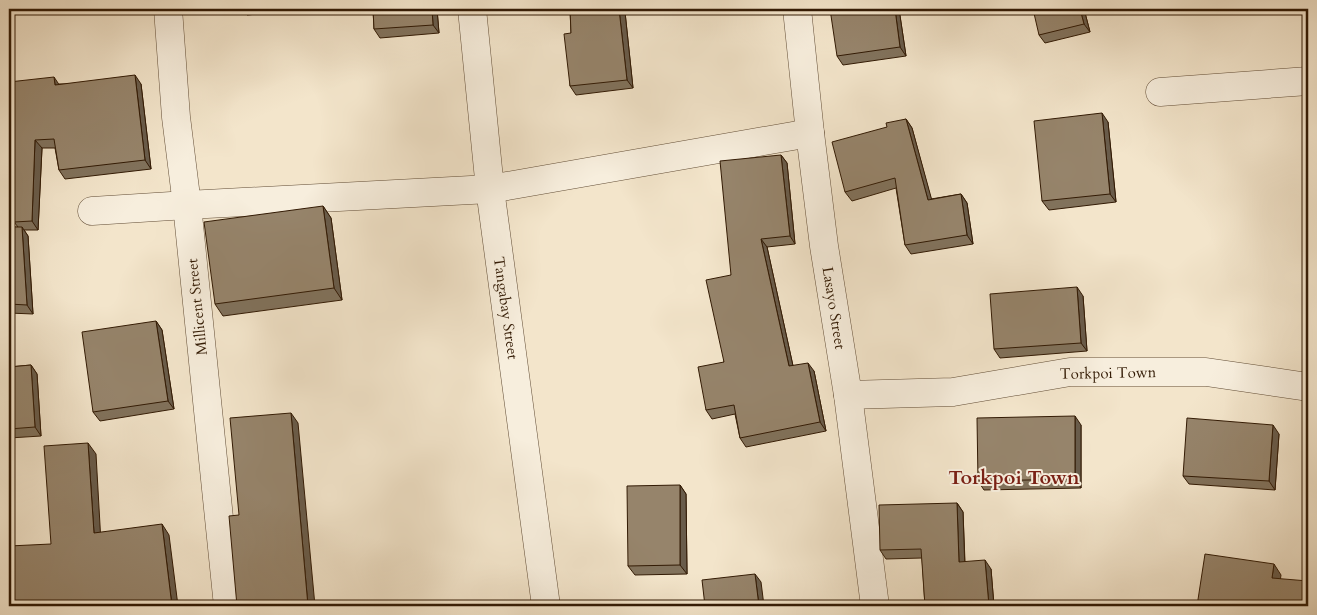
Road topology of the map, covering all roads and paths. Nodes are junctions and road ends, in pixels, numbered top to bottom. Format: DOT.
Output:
graph roads {
  1 [pos="168,9"];
  2 [pos="472,9"];
  3 [pos="798,9"];
  4 [pos="1308,81"];
  5 [pos="1160,92"];
  6 [pos="810,133"];
  7 [pos="490,190"];
  8 [pos="187,205"];
  9 [pos="92,211"];
  10 [pos="1308,387"];
  11 [pos="848,395"];
  12 [pos="228,606"];
  13 [pos="546,606"];
  14 [pos="875,606"];
  1 -- 8 [label="street, Millicent Street"];
  2 -- 7 [label="street, Tangabay Street"];
  3 -- 6 [label="street, Lasayo Street"];
  4 -- 5 [label="street"];
  6 -- 7 [label="street"];
  6 -- 11 [label="street, Lasayo Street"];
  7 -- 8 [label="street"];
  7 -- 13 [label="street, Tangabay Street"];
  8 -- 9 [label="street"];
  8 -- 12 [label="street, Millicent Street"];
  10 -- 11 [label="street, Torkpoi Town"];
  11 -- 14 [label="street, Lasayo Street"];
}
